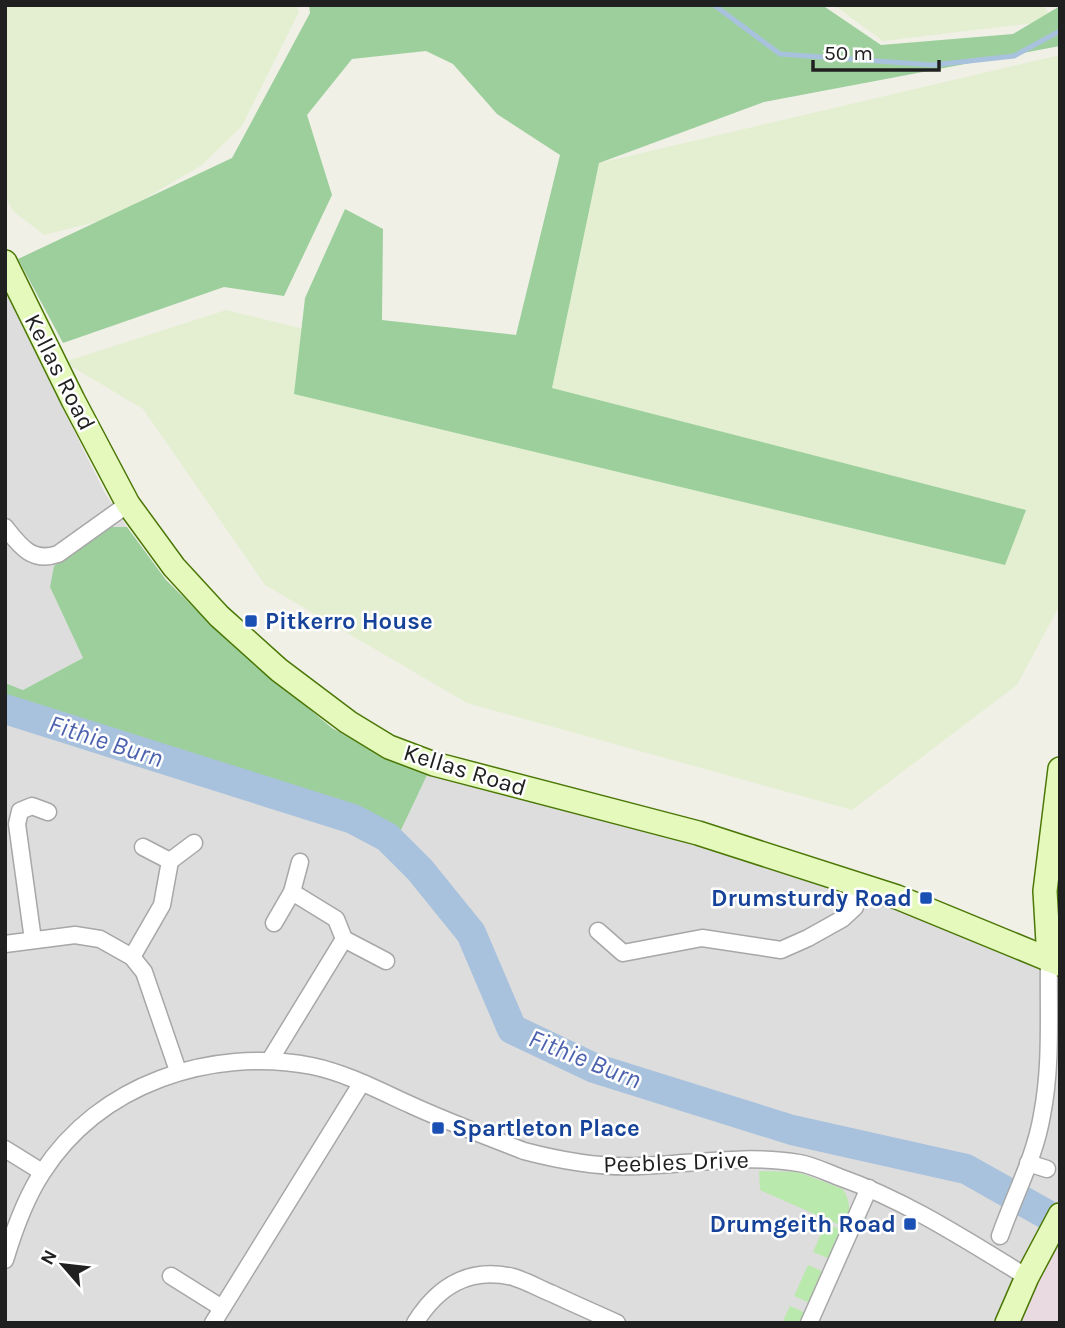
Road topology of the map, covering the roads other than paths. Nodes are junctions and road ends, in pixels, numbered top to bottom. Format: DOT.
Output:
graph roads {
  1 [pos="5,262"];
  2 [pos="128,504"];
  3 [pos="5,527"];
  4 [pos="1060,769"];
  5 [pos="48,812"];
  6 [pos="194,843"];
  7 [pos="143,846"];
  8 [pos="170,861"];
  9 [pos="300,862"];
  10 [pos="860,885"];
  11 [pos="292,892"];
  12 [pos="274,923"];
  13 [pos="598,931"];
  14 [pos="344,939"];
  15 [pos="33,940"];
  16 [pos="5,944"];
  17 [pos="132,957"];
  18 [pos="386,961"];
  19 [pos="1054,962"];
  20 [pos="270,1060"];
  21 [pos="178,1071"];
  22 [pos="361,1084"];
  23 [pos="5,1149"];
  24 [pos="1028,1163"];
  25 [pos="1047,1169"];
  26 [pos="43,1172"];
  27 [pos="869,1188"];
  28 [pos="1060,1215"];
  29 [pos="1002,1230"];
  30 [pos="5,1260"];
  31 [pos="171,1276"];
  32 [pos="1027,1277"];
  33 [pos="222,1308"];
  34 [pos="213,1323"];
  35 [pos="415,1323"];
  36 [pos="617,1323"];
  37 [pos="809,1323"];
  38 [pos="1007,1323"];
  1 -- 2 [label="main road, Kellas Road"];
  2 -- 3 [label="street"];
  2 -- 10 [label="main road, Kellas Road"];
  4 -- 19 [label="main road"];
  5 -- 15 [label="street"];
  6 -- 8 [label="street"];
  7 -- 8 [label="street"];
  8 -- 17 [label="street"];
  9 -- 11 [label="street"];
  10 -- 13 [label="street"];
  10 -- 19 [label="main road, Kellas Road"];
  11 -- 12 [label="street"];
  11 -- 14 [label="street"];
  14 -- 18 [label="street"];
  14 -- 20 [label="street"];
  15 -- 16 [label="street"];
  15 -- 17 [label="street"];
  17 -- 21 [label="street"];
  19 -- 24 [label="street"];
  20 -- 21 [label="street, Peebles Drive"];
  20 -- 22 [label="street, Peebles Drive"];
  21 -- 26 [label="street, Peebles Drive"];
  22 -- 27 [label="street, Peebles Drive"];
  22 -- 33 [label="street"];
  23 -- 26 [label="street"];
  24 -- 25 [label="street"];
  24 -- 29 [label="street"];
  26 -- 30 [label="street, Peebles Drive"];
  27 -- 32 [label="street, Peebles Drive"];
  27 -- 37 [label="street"];
  28 -- 32 [label="main road"];
  31 -- 33 [label="street"];
  32 -- 38 [label="main road"];
  33 -- 34 [label="street"];
  35 -- 36 [label="street"];
}
